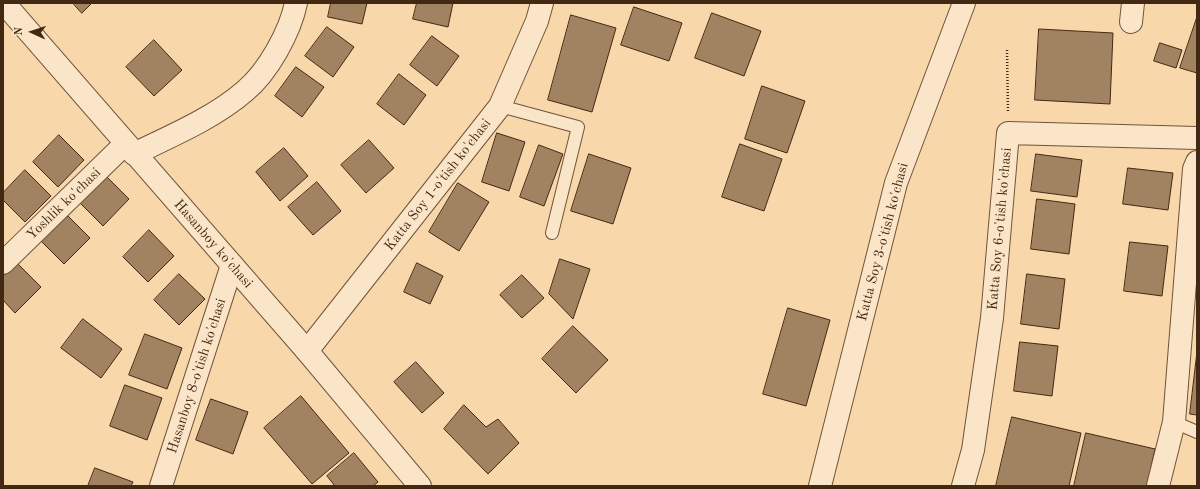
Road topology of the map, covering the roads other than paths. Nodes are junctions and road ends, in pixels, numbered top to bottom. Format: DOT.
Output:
graph roads {
  1 [pos="296,3"];
  2 [pos="542,3"];
  3 [pos="964,3"];
  4 [pos="5,4"];
  5 [pos="500,106"];
  6 [pos="1197,138"];
  7 [pos="130,149"];
  8 [pos="1197,162"];
  9 [pos="552,234"];
  10 [pos="3,263"];
  11 [pos="232,265"];
  12 [pos="307,351"];
  13 [pos="1174,422"];
  14 [pos="1197,432"];
  15 [pos="161,486"];
  16 [pos="420,486"];
  17 [pos="820,486"];
  18 [pos="962,486"];
  19 [pos="1158,486"];
  1 -- 7 [label="street, Yoshlik ko'chasi"];
  2 -- 5 [label="street, Katta Soy 1-o'tish ko'chasi"];
  3 -- 17 [label="street, Katta Soy 3-o'tish ko'chasi"];
  4 -- 7 [label="street, Hasanboy ko'chasi"];
  5 -- 9 [label="lane"];
  5 -- 12 [label="street, Katta Soy 1-o'tish ko'chasi"];
  6 -- 18 [label="street, Katta Soy 6-o'tish ko'chasi"];
  7 -- 10 [label="street, Yoshlik ko'chasi"];
  7 -- 11 [label="street, Hasanboy ko'chasi"];
  8 -- 13 [label="street"];
  11 -- 12 [label="street, Hasanboy ko'chasi"];
  11 -- 15 [label="street, Hasanboy 8-o'tish ko'chasi"];
  12 -- 16 [label="street, Hasanboy ko'chasi"];
  13 -- 14 [label="lane"];
  13 -- 19 [label="street"];
}
